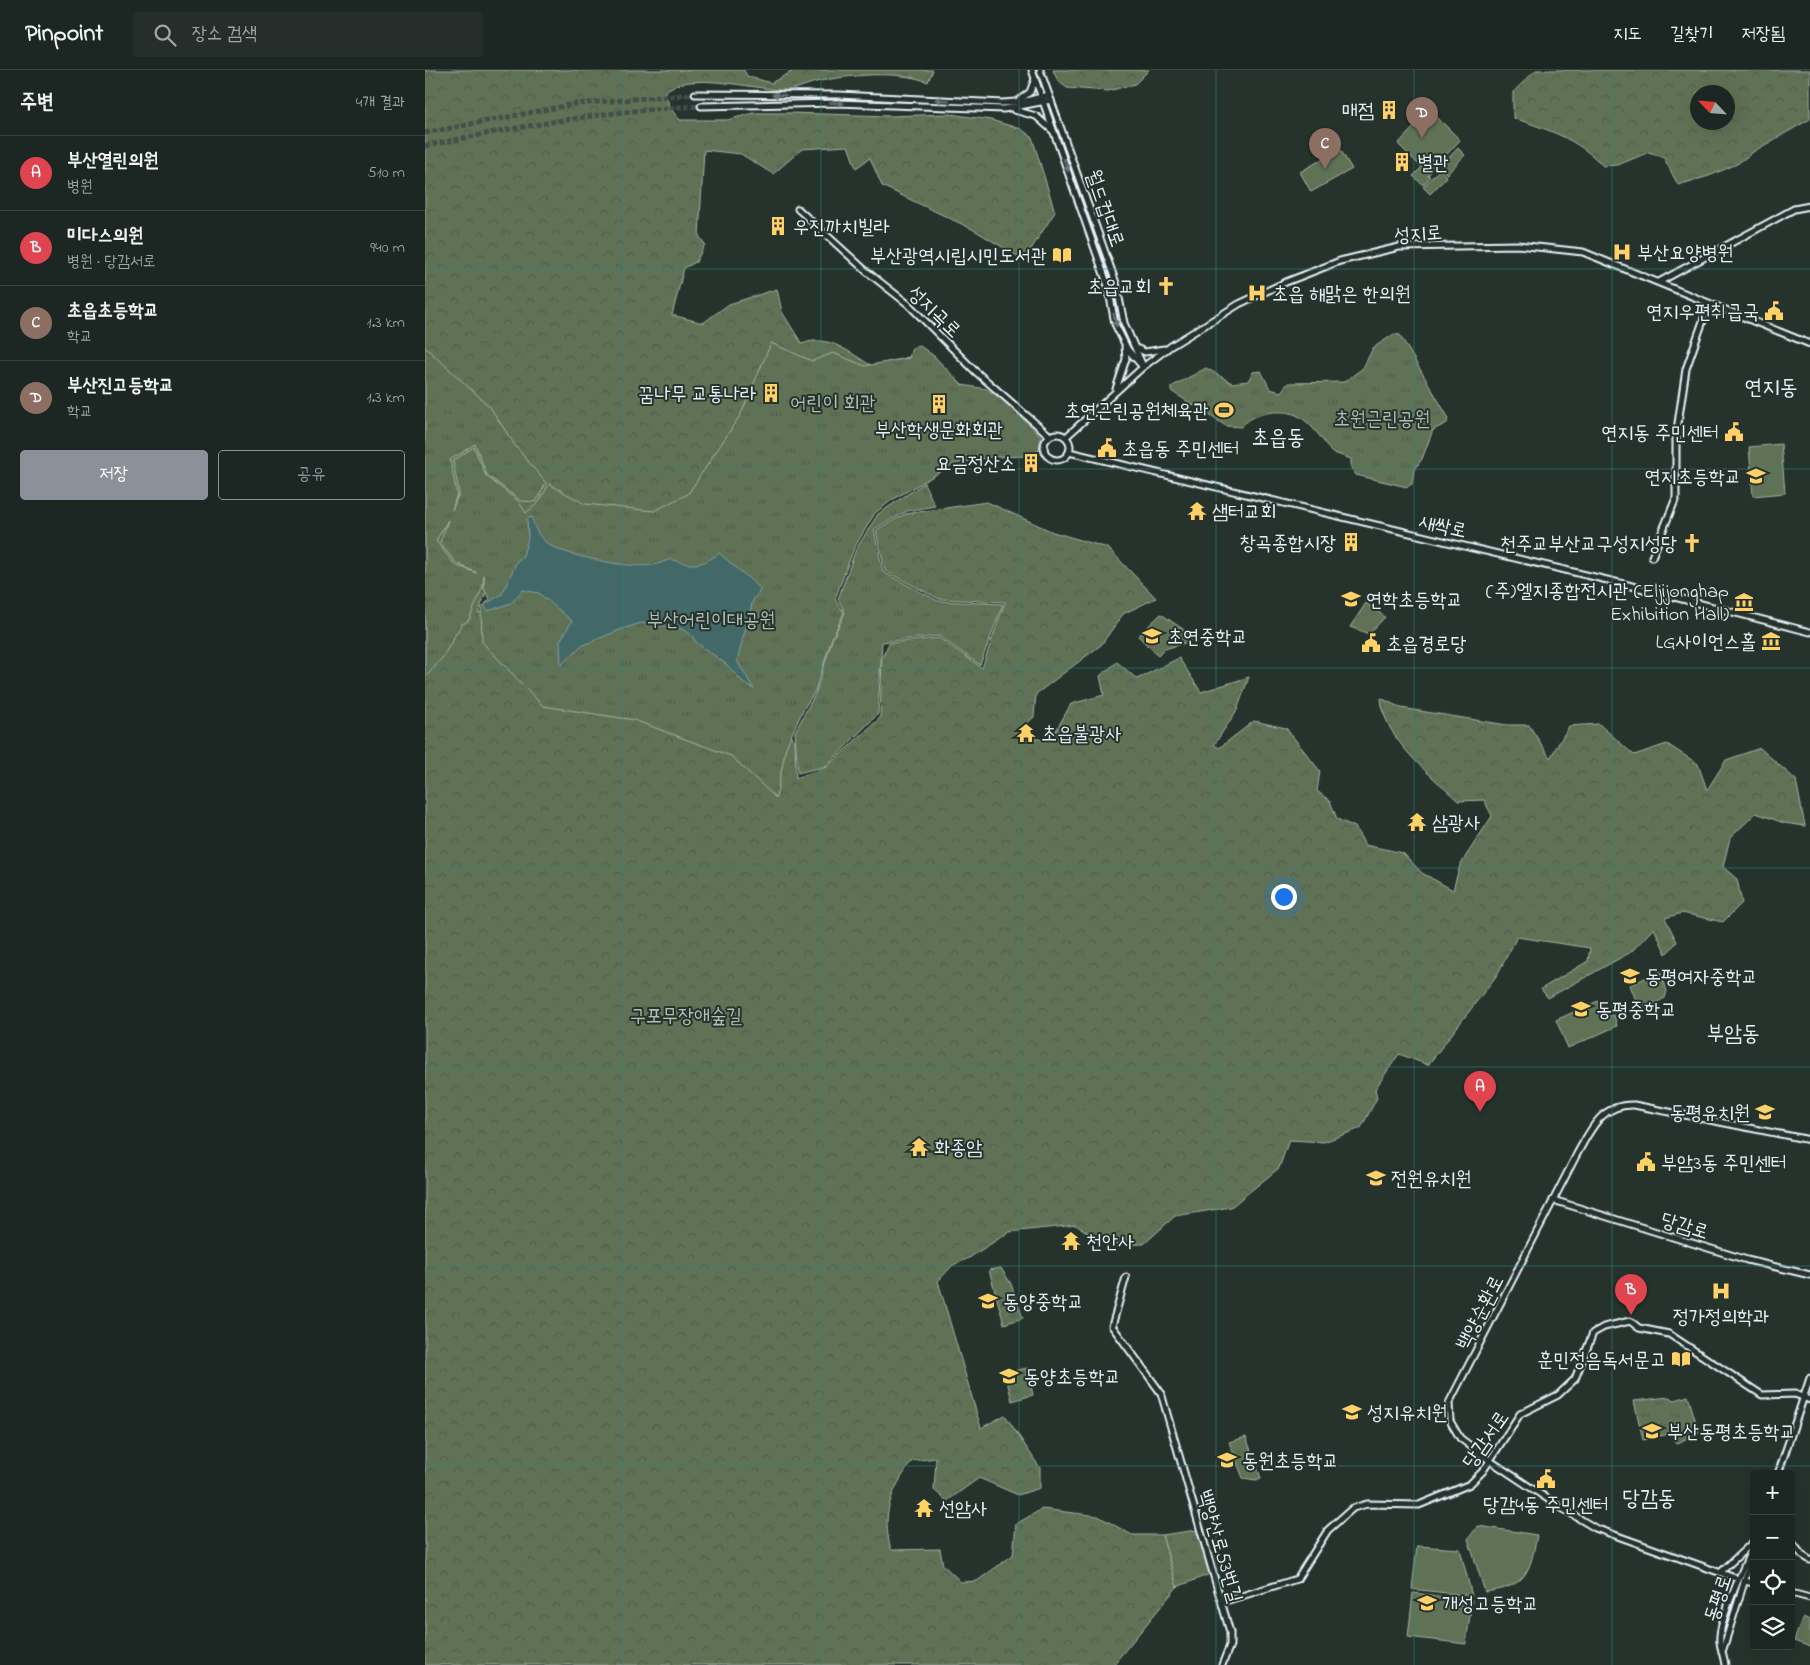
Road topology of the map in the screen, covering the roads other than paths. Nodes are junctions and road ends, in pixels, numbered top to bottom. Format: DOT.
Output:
graph roads {
  1 [pos="1032,70"];
  2 [pos="1040,70"];
  3 [pos="1035,79"];
  4 [pos="695,94"];
  5 [pos="1050,98"];
  6 [pos="1043,100"];
  7 [pos="1015,102"];
  8 [pos="701,106"];
  9 [pos="1004,109"];
  10 [pos="1056,134"];
  11 [pos="1810,206"];
  12 [pos="798,209"];
  13 [pos="1659,282"];
  14 [pos="1709,304"];
  15 [pos="1124,342"];
  16 [pos="1810,344"];
  17 [pos="1171,346"];
  18 [pos="1136,348"];
  19 [pos="1143,366"];
  20 [pos="1114,392"];
  21 [pos="1050,436"];
  22 [pos="1066,437"];
  23 [pos="1069,452"];
  24 [pos="1652,557"];
  25 [pos="1810,632"];
  26 [pos="1810,1140"];
  27 [pos="1553,1200"];
  28 [pos="1810,1275"];
  29 [pos="1126,1277"];
  30 [pos="1810,1378"];
  31 [pos="1804,1396"];
  32 [pos="1810,1400"];
  33 [pos="1489,1460"];
  34 [pos="1779,1470"];
  35 [pos="1750,1546"];
  36 [pos="1795,1546"];
  37 [pos="1750,1553"];
  38 [pos="1810,1560"];
  39 [pos="1721,1572"];
  40 [pos="1741,1580"];
  41 [pos="1750,1582"];
  42 [pos="1795,1594"];
  43 [pos="1810,1598"];
  44 [pos="1222,1602"];
  45 [pos="1222,1665"];
  46 [pos="1725,1665"];
  1 -- 3 [label="main road, 월드컵대로"];
  2 -- 5 [label="main road, 월드컵대로"];
  3 -- 6 [label="main road, 월드컵대로"];
  3 -- 7 [label="main road"];
  7 -- 4 [label="main road, one-way"];
  5 -- 6 [label="main road"];
  5 -- 18 [label="main road, 월드컵대로"];
  6 -- 7 [label="main road"];
  6 -- 9 [label="main road"];
  6 -- 10 [label="main road, 월드컵대로"];
  8 -- 9 [label="main road, one-way"];
  9 -- 10 [label="main road"];
  10 -- 15 [label="main road, 월드컵대로, one-way"];
  11 -- 13 [label="main road"];
  12 -- 21 [label="main road, 성지곡로"];
  13 -- 14 [label="main road, 성지로"];
  13 -- 17 [label="main road, 성지로"];
  14 -- 16 [label="main road, 성지로"];
  14 -- 24 [label="main road"];
  15 -- 19 [label="main road, 월드컵대로"];
  15 -- 20 [label="main road"];
  17 -- 18 [label="main road"];
  17 -- 19 [label="main road, 성지로"];
  18 -- 19 [label="main road, 월드컵대로"];
  19 -- 20 [label="main road, 성지로"];
  20 -- 22 [label="main road, 성지로"];
  21 -- 22 [label="main road"];
  21 -- 23 [label="main road"];
  22 -- 23 [label="main road"];
  23 -- 25 [label="main road, 새싹로"];
  26 -- 27 [label="main road, 백양순환로"];
  27 -- 28 [label="main road, 당감로"];
  27 -- 33 [label="main road, 백양순환로"];
  29 -- 44 [label="main road, 백양산로53번길"];
  30 -- 31 [label="main road"];
  31 -- 32 [label="main road"];
  31 -- 33 [label="main road, 당감서로"];
  31 -- 34 [label="main road"];
  33 -- 39 [label="main road, 백양순환로"];
  33 -- 44 [label="main road, 당감서로"];
  35 -- 39 [label="main road"];
  36 -- 38 [label="main road"];
  37 -- 40 [label="main road, 동평로"];
  39 -- 40 [label="main road, 백양순환로"];
  40 -- 41 [label="main road, 백양순환로"];
  40 -- 46 [label="main road, 동평로"];
  42 -- 43 [label="main road"];
  44 -- 45 [label="main road, 백양산로53번길"];
}
